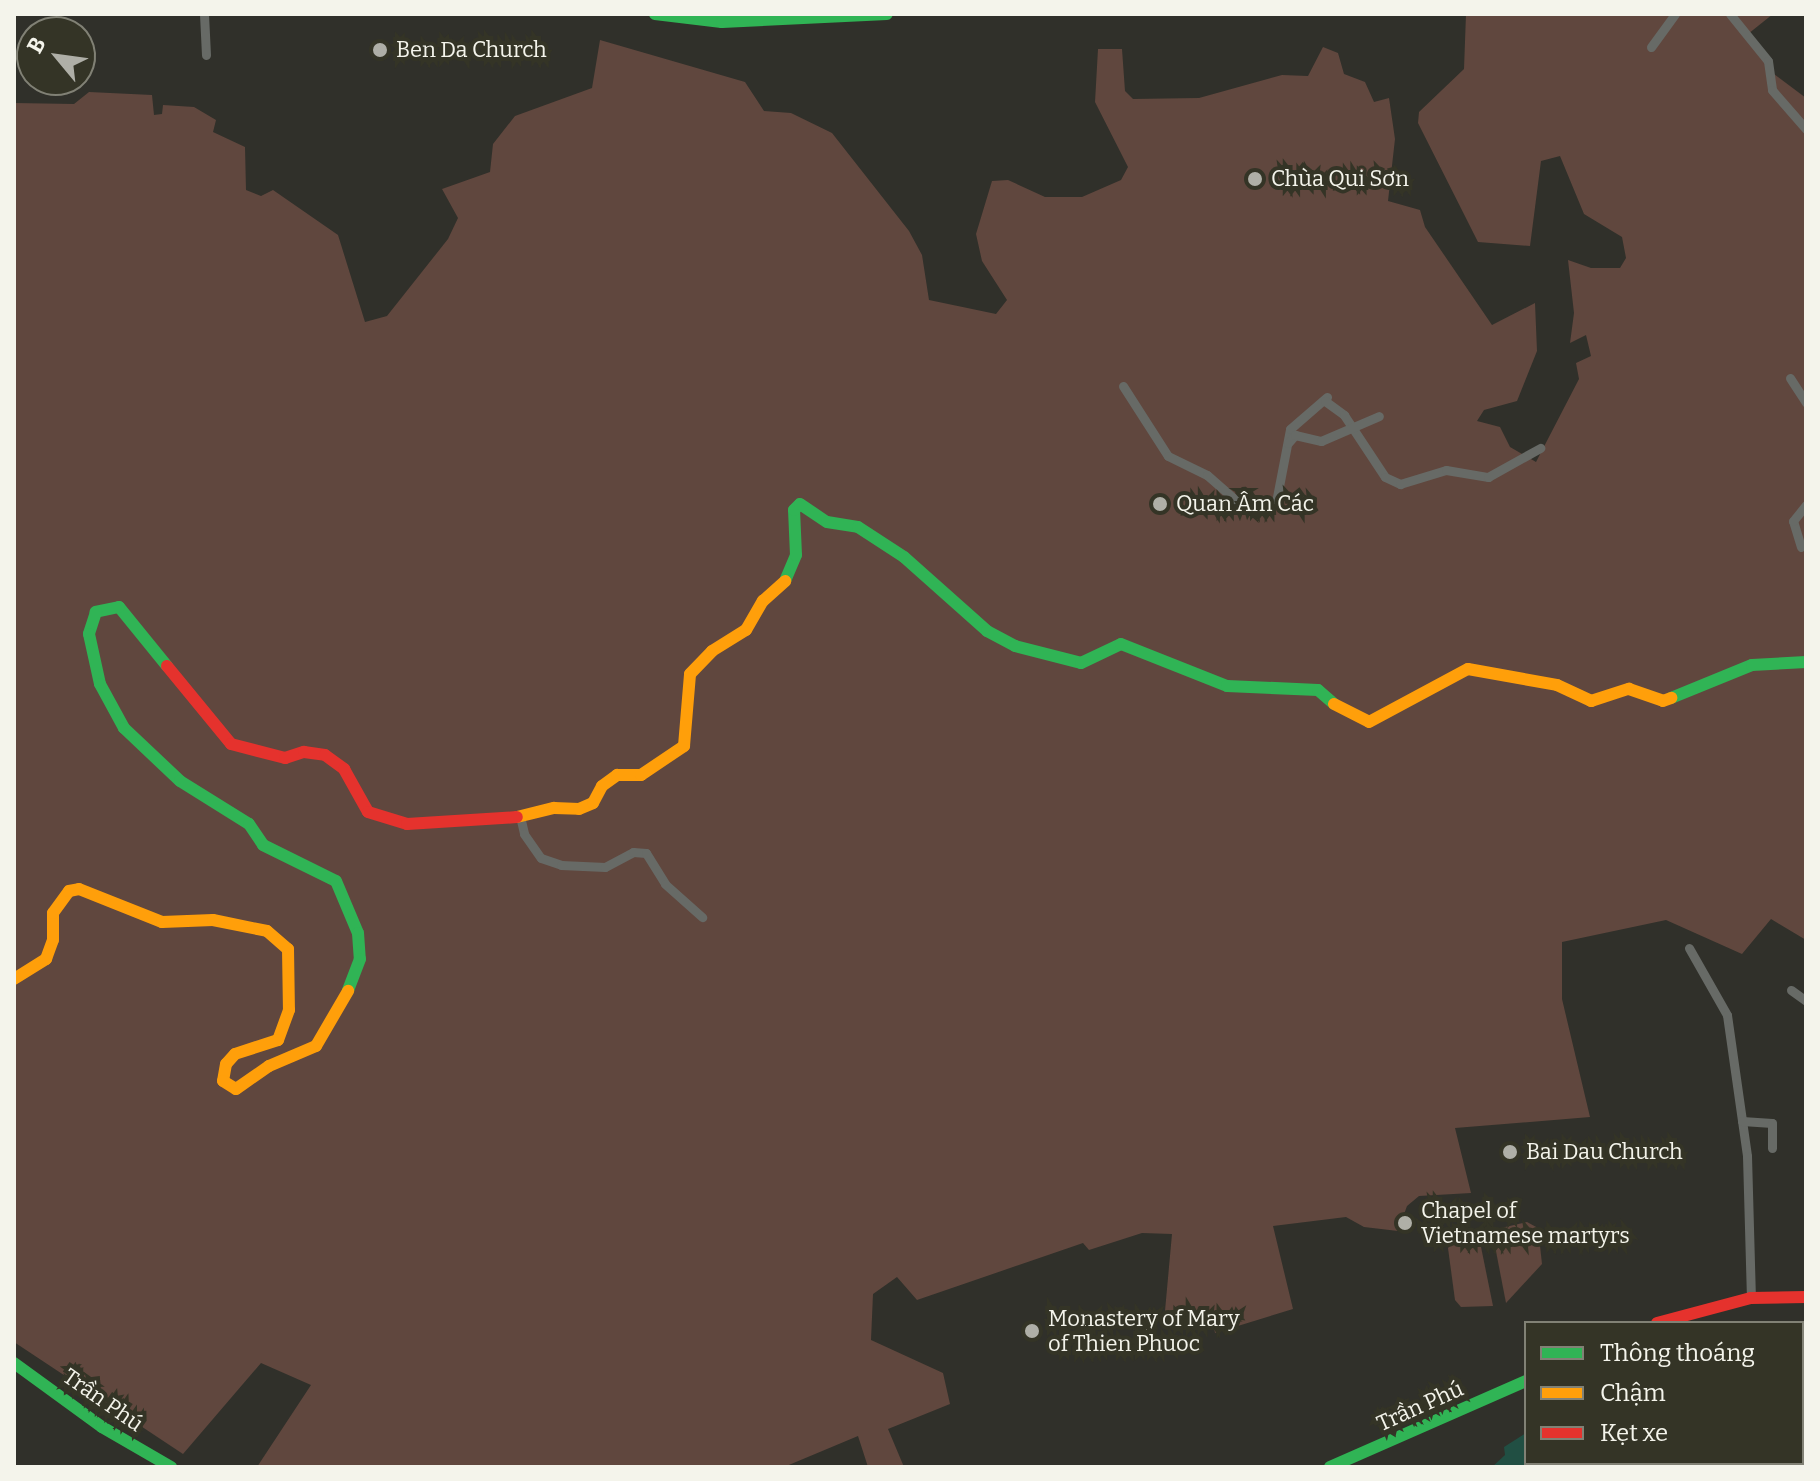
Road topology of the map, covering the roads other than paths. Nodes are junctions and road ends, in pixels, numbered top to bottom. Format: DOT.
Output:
graph roads {
  1 [pos="204,14"];
  2 [pos="655,14"];
  3 [pos="887,14"];
  4 [pos="1675,14"];
  5 [pos="1730,14"];
  6 [pos="1651,47"];
  7 [pos="206,55"];
  8 [pos="1806,129"];
  9 [pos="1790,378"];
  10 [pos="1123,386"];
  11 [pos="1806,403"];
  12 [pos="1379,416"];
  13 [pos="1350,424"];
  14 [pos="1286,445"];
  15 [pos="1540,448"];
  16 [pos="1806,505"];
  17 [pos="1801,547"];
  18 [pos="1806,662"];
  19 [pos="520,816"];
  20 [pos="702,917"];
  21 [pos="1689,948"];
  22 [pos="14,979"];
  23 [pos="1791,990"];
  24 [pos="1806,1001"];
  25 [pos="1742,1121"];
  26 [pos="1772,1148"];
  27 [pos="1806,1297"];
  28 [pos="1751,1298"];
  29 [pos="1665,1321"];
  30 [pos="14,1363"];
  31 [pos="1524,1382"];
  32 [pos="171,1467"];
  33 [pos="1330,1467"];
  1 -- 7 [label="street"];
  2 -- 3 [label="street"];
  4 -- 6 [label="street"];
  5 -- 8 [label="street"];
  9 -- 11 [label="street"];
  10 -- 14 [label="street"];
  12 -- 13 [label="street"];
  13 -- 14 [label="street"];
  13 -- 14 [label="street"];
  13 -- 15 [label="street"];
  16 -- 17 [label="street"];
  18 -- 19 [label="street"];
  19 -- 20 [label="street"];
  19 -- 22 [label="street"];
  21 -- 25 [label="street"];
  23 -- 24 [label="street"];
  25 -- 26 [label="street"];
  25 -- 28 [label="street"];
  27 -- 28 [label="street"];
  28 -- 29 [label="street"];
  30 -- 32 [label="street, Trần Phú"];
  31 -- 33 [label="street, Trần Phú"];
}
